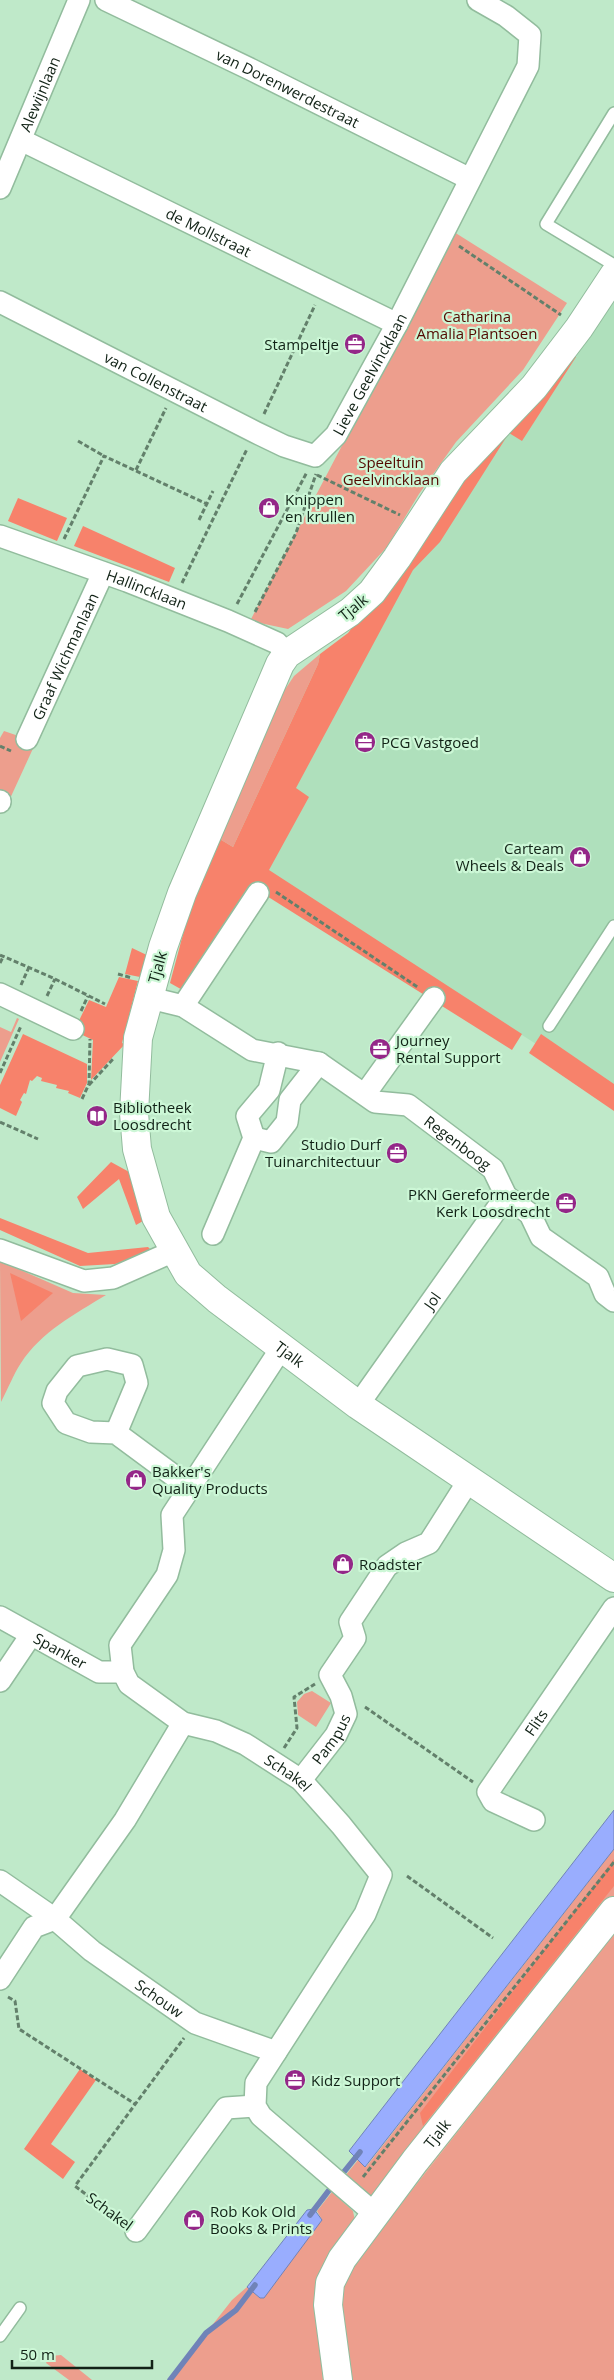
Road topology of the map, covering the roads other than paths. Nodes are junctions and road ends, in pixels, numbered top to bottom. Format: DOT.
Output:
graph roads {
  1 [pos="79,0"];
  2 [pos="106,0"];
  3 [pos="478,0"];
  4 [pos="614,113"];
  5 [pos="21,140"];
  6 [pos="470,179"];
  7 [pos="0,188"];
  8 [pos="614,265"];
  9 [pos="614,275"];
  10 [pos="0,302"];
  11 [pos="396,324"];
  12 [pos="313,467"];
  13 [pos="0,536"];
  14 [pos="103,573"];
  15 [pos="287,654"];
  16 [pos="27,739"];
  17 [pos="258,893"];
  18 [pos="614,926"];
  19 [pos="144,991"];
  20 [pos="23,998"];
  21 [pos="434,998"];
  22 [pos="183,1006"];
  23 [pos="549,1026"];
  24 [pos="81,1034"];
  25 [pos="278,1054"];
  26 [pos="319,1063"];
  27 [pos="365,1094"];
  28 [pos="254,1138"];
  29 [pos="506,1196"];
  30 [pos="213,1234"];
  31 [pos="0,1250"];
  32 [pos="174,1251"];
  33 [pos="614,1301"];
  34 [pos="282,1347"];
  35 [pos="358,1405"];
  36 [pos="116,1434"];
  37 [pos="469,1480"];
  38 [pos="189,1488"];
  39 [pos="614,1578"];
  40 [pos="614,1608"];
  41 [pos="0,1617"];
  42 [pos="31,1635"];
  43 [pos="123,1672"];
  44 [pos="0,1681"];
  45 [pos="183,1723"];
  46 [pos="301,1780"];
  47 [pos="534,1820"];
  48 [pos="0,1881"];
  49 [pos="614,1911"];
  50 [pos="55,1919"];
  51 [pos="4,1988"];
  52 [pos="276,2052"];
  53 [pos="255,2106"];
  54 [pos="375,2214"];
  55 [pos="136,2231"];
  56 [pos="20,2308"];
  57 [pos="0,2336"];
  58 [pos="338,2380"];
  1 -- 5 [label="street, Alewijnlaan"];
  2 -- 6 [label="street, van Dorenwerdestraat"];
  3 -- 6 [label="street, Lieve Geelvincklaan"];
  4 -- 8 [label="lane"];
  5 -- 7 [label="street, Alewijnlaan"];
  5 -- 11 [label="street, de Mollstraat"];
  6 -- 11 [label="street, Lieve Geelvincklaan"];
  9 -- 15 [label="street, Tjalk"];
  10 -- 12 [label="street, van Collenstraat"];
  11 -- 12 [label="street, Lieve Geelvincklaan"];
  13 -- 14 [label="street, Hallincklaan"];
  14 -- 15 [label="street, Hallincklaan"];
  14 -- 16 [label="street, Graaf Wichmanlaan"];
  15 -- 19 [label="street, Tjalk"];
  17 -- 22 [label="street"];
  18 -- 23 [label="lane"];
  19 -- 22 [label="street, Regenboog"];
  19 -- 32 [label="street, Tjalk"];
  20 -- 24 [label="street"];
  21 -- 27 [label="street"];
  22 -- 25 [label="street, Regenboog"];
  25 -- 26 [label="street, Regenboog"];
  25 -- 28 [label="street"];
  26 -- 27 [label="street, Regenboog"];
  26 -- 28 [label="street"];
  27 -- 29 [label="street, Regenboog"];
  28 -- 30 [label="street"];
  29 -- 33 [label="street, Regenboog"];
  29 -- 35 [label="street, Jol"];
  31 -- 32 [label="street"];
  32 -- 34 [label="street, Tjalk"];
  34 -- 35 [label="street, Tjalk"];
  34 -- 38 [label="street"];
  35 -- 37 [label="street, Tjalk"];
  36 -- 38 [label="street"];
  37 -- 39 [label="street, Tjalk"];
  37 -- 46 [label="street, Pampus"];
  38 -- 43 [label="street"];
  40 -- 47 [label="street, Flits"];
  41 -- 42 [label="street, Spanker"];
  42 -- 43 [label="street, Spanker"];
  42 -- 44 [label="street"];
  43 -- 45 [label="street, Schakel"];
  45 -- 46 [label="street, Schakel"];
  45 -- 50 [label="street"];
  46 -- 52 [label="street, Schakel"];
  48 -- 50 [label="street, Schouw"];
  49 -- 54 [label="street, Tjalk"];
  50 -- 51 [label="street"];
  50 -- 52 [label="street, Schouw"];
  52 -- 53 [label="street, Schakel"];
  53 -- 54 [label="street"];
  53 -- 55 [label="street, Schakel"];
  54 -- 58 [label="street, Tjalk"];
  56 -- 57 [label="lane"];
}
